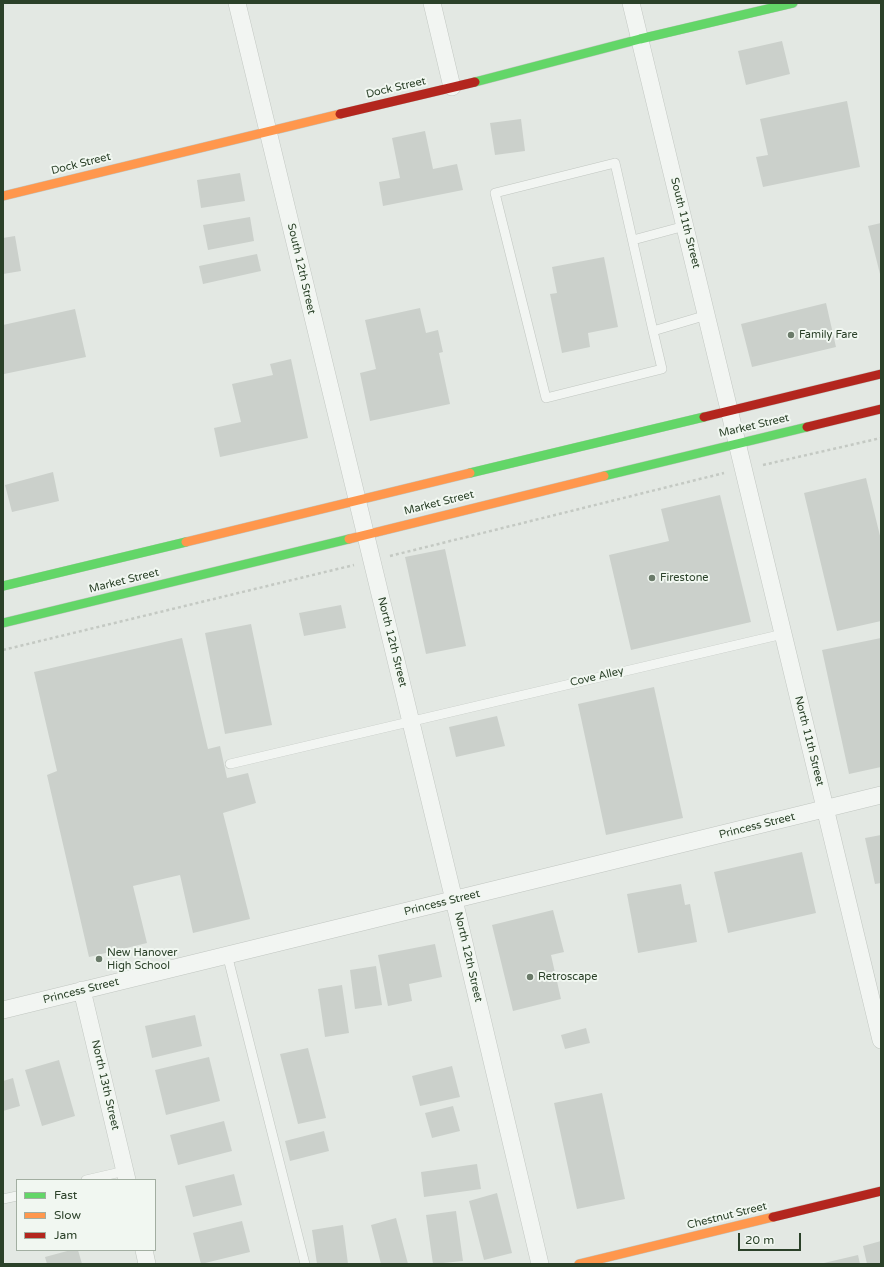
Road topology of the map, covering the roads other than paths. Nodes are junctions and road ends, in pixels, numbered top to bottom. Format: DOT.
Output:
graph roads {
  1 [pos="237,3"];
  2 [pos="432,3"];
  3 [pos="631,3"];
  4 [pos="794,3"];
  5 [pos="640,39"];
  6 [pos="452,86"];
  7 [pos="268,130"];
  8 [pos="3,196"];
  9 [pos="685,226"];
  10 [pos="633,240"];
  11 [pos="707,315"];
  12 [pos="653,331"];
  13 [pos="881,374"];
  14 [pos="881,409"];
  15 [pos="730,411"];
  16 [pos="738,442"];
  17 [pos="357,499"];
  18 [pos="366,534"];
  19 [pos="3,586"];
  20 [pos="3,623"];
  21 [pos="783,634"];
  22 [pos="411,721"];
  23 [pos="230,764"];
  24 [pos="881,795"];
  25 [pos="826,808"];
  26 [pos="454,900"];
  27 [pos="227,954"];
  28 [pos="82,990"];
  29 [pos="3,1010"];
  30 [pos="881,1040"];
  31 [pos="126,1175"];
  32 [pos="94,1179"];
  33 [pos="881,1191"];
  34 [pos="16,1196"];
  35 [pos="3,1200"];
  36 [pos="144,1251"];
  37 [pos="147,1264"];
  38 [pos="305,1264"];
  39 [pos="540,1264"];
  40 [pos="579,1264"];
  1 -- 7 [label="street, South 12th Street"];
  2 -- 6 [label="street"];
  3 -- 5 [label="street, South 11th Street"];
  4 -- 5 [label="main road, Dock Street"];
  5 -- 6 [label="main road, Dock Street"];
  5 -- 9 [label="street, South 11th Street"];
  6 -- 7 [label="main road, Dock Street"];
  7 -- 8 [label="main road, Dock Street"];
  7 -- 17 [label="street, South 12th Street"];
  9 -- 10 [label="lane"];
  9 -- 11 [label="street, South 11th Street"];
  10 -- 12 [label="lane"];
  10 -- 12 [label="lane"];
  11 -- 12 [label="lane"];
  11 -- 15 [label="street, South 11th Street"];
  13 -- 15 [label="main road, Market Street"];
  14 -- 16 [label="main road, Market Street"];
  15 -- 16 [label="street, South 11th Street"];
  15 -- 17 [label="main road, Market Street"];
  16 -- 18 [label="main road, Market Street"];
  16 -- 21 [label="street, North 11th Street"];
  17 -- 18 [label="street, South 12th Street"];
  17 -- 19 [label="main road, Market Street"];
  18 -- 20 [label="main road, Market Street"];
  18 -- 22 [label="street, North 12th Street"];
  21 -- 22 [label="lane, Cove Alley"];
  21 -- 25 [label="street, North 11th Street"];
  22 -- 23 [label="lane, Cove Alley"];
  22 -- 26 [label="street, North 12th Street"];
  24 -- 25 [label="street, Princess Street"];
  25 -- 26 [label="street, Princess Street"];
  25 -- 30 [label="street, North 11th Street"];
  26 -- 27 [label="street, Princess Street"];
  26 -- 39 [label="street, North 12th Street"];
  27 -- 28 [label="street, Princess Street"];
  27 -- 38 [label="lane"];
  28 -- 29 [label="street, Princess Street"];
  28 -- 31 [label="street, North 13th Street"];
  31 -- 32 [label="lane"];
  33 -- 40 [label="main road, Chestnut Street"];
  34 -- 35 [label="lane"];
  36 -- 37 [label="street"];
}
